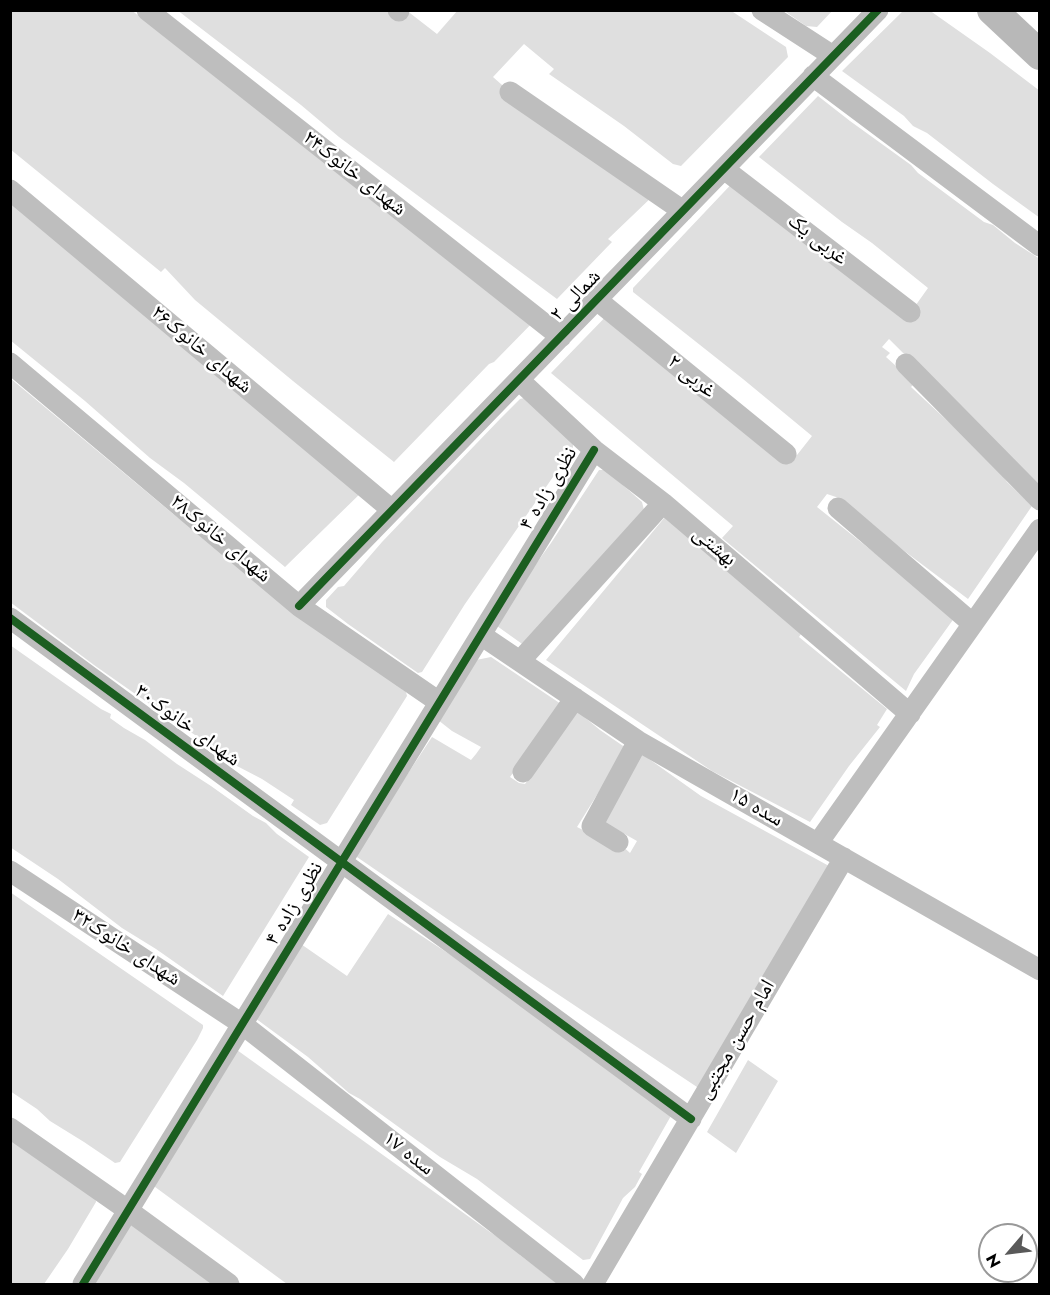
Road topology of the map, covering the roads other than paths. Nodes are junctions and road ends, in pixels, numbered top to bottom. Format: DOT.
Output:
graph roads {
  1 [pos="147,10"];
  2 [pos="762,10"];
  3 [pos="878,10"];
  4 [pos="992,10"];
  5 [pos="1040,55"];
  6 [pos="833,56"];
  7 [pos="813,76"];
  8 [pos="510,92"];
  9 [pos="724,169"];
  10 [pos="10,190"];
  11 [pos="683,211"];
  12 [pos="1040,246"];
  13 [pos="597,300"];
  14 [pos="910,312"];
  15 [pos="561,337"];
  16 [pos="10,363"];
  17 [pos="906,364"];
  18 [pos="519,380"];
  19 [pos="594,450"];
  20 [pos="786,454"];
  21 [pos="1040,500"];
  22 [pos="663,503"];
  23 [pos="838,508"];
  24 [pos="392,510"];
  25 [pos="1040,529"];
  26 [pos="299,606"];
  27 [pos="10,618"];
  28 [pos="973,624"];
  29 [pos="481,635"];
  30 [pos="520,661"];
  31 [pos="574,698"];
  32 [pos="439,702"];
  33 [pos="910,714"];
  34 [pos="638,741"];
  35 [pos="523,772"];
  36 [pos="618,842"];
  37 [pos="818,843"];
  38 [pos="844,858"];
  39 [pos="341,862"];
  40 [pos="10,871"];
  41 [pos="1040,970"];
  42 [pos="242,1024"];
  43 [pos="690,1119"];
  44 [pos="10,1128"];
  45 [pos="129,1211"];
  46 [pos="83,1284"];
  47 [pos="229,1284"];
  48 [pos="574,1284"];
  49 [pos="593,1284"];
  1 -- 15 [label="street, شهدای خانوک۲۴"];
  2 -- 6 [label="street"];
  3 -- 6 [label="street, شمالی ۲"];
  4 -- 5 [label="main road"];
  6 -- 7 [label="street, شمالی ۲"];
  7 -- 9 [label="street, شمالی ۲"];
  7 -- 12 [label="street"];
  8 -- 11 [label="street"];
  9 -- 11 [label="street, شمالی ۲"];
  9 -- 14 [label="street, غربی یک"];
  10 -- 24 [label="street, شهدای خانوک۲۶"];
  11 -- 13 [label="street, شمالی ۲"];
  13 -- 15 [label="street, شمالی ۲"];
  13 -- 20 [label="street, ۲ غربی"];
  15 -- 18 [label="street, شمالی ۲"];
  16 -- 26 [label="street, شهدای خانوک۲۸"];
  17 -- 21 [label="street"];
  18 -- 19 [label="street, بهشتی"];
  18 -- 24 [label="street, شمالی ۲"];
  19 -- 22 [label="street, بهشتی"];
  19 -- 29 [label="street, نظری زاده ۴"];
  22 -- 30 [label="street"];
  22 -- 33 [label="street, بهشتی"];
  23 -- 28 [label="street"];
  24 -- 26 [label="street, شمالی ۲"];
  25 -- 28 [label="street"];
  26 -- 32 [label="street, شهدای خانوک۲۸"];
  27 -- 39 [label="street, شهدای خانوک۳۰"];
  28 -- 33 [label="street"];
  29 -- 30 [label="street, سده ۱۵"];
  29 -- 32 [label="street, نظری زاده ۴"];
  30 -- 31 [label="street, سده ۱۵"];
  31 -- 34 [label="street, سده ۱۵"];
  31 -- 35 [label="street"];
  32 -- 39 [label="street, نظری زاده ۴"];
  33 -- 37 [label="street"];
  34 -- 36 [label="street"];
  34 -- 37 [label="street, سده ۱۵"];
  37 -- 38 [label="street, سده ۱۵"];
  38 -- 41 [label="street, سده ۱۵"];
  38 -- 43 [label="street, امام حسن مجتبی"];
  39 -- 42 [label="street, نظری زاده ۴"];
  39 -- 43 [label="street, شهدای خانوک۳۰"];
  40 -- 42 [label="street, شهدای خانوک۳۲"];
  42 -- 45 [label="street, نظری زاده ۴"];
  42 -- 48 [label="street, سده ۱۷"];
  43 -- 49 [label="street, امام حسن مجتبی"];
  44 -- 45 [label="street"];
  45 -- 46 [label="street, نظری زاده ۴"];
  45 -- 47 [label="street"];
}
